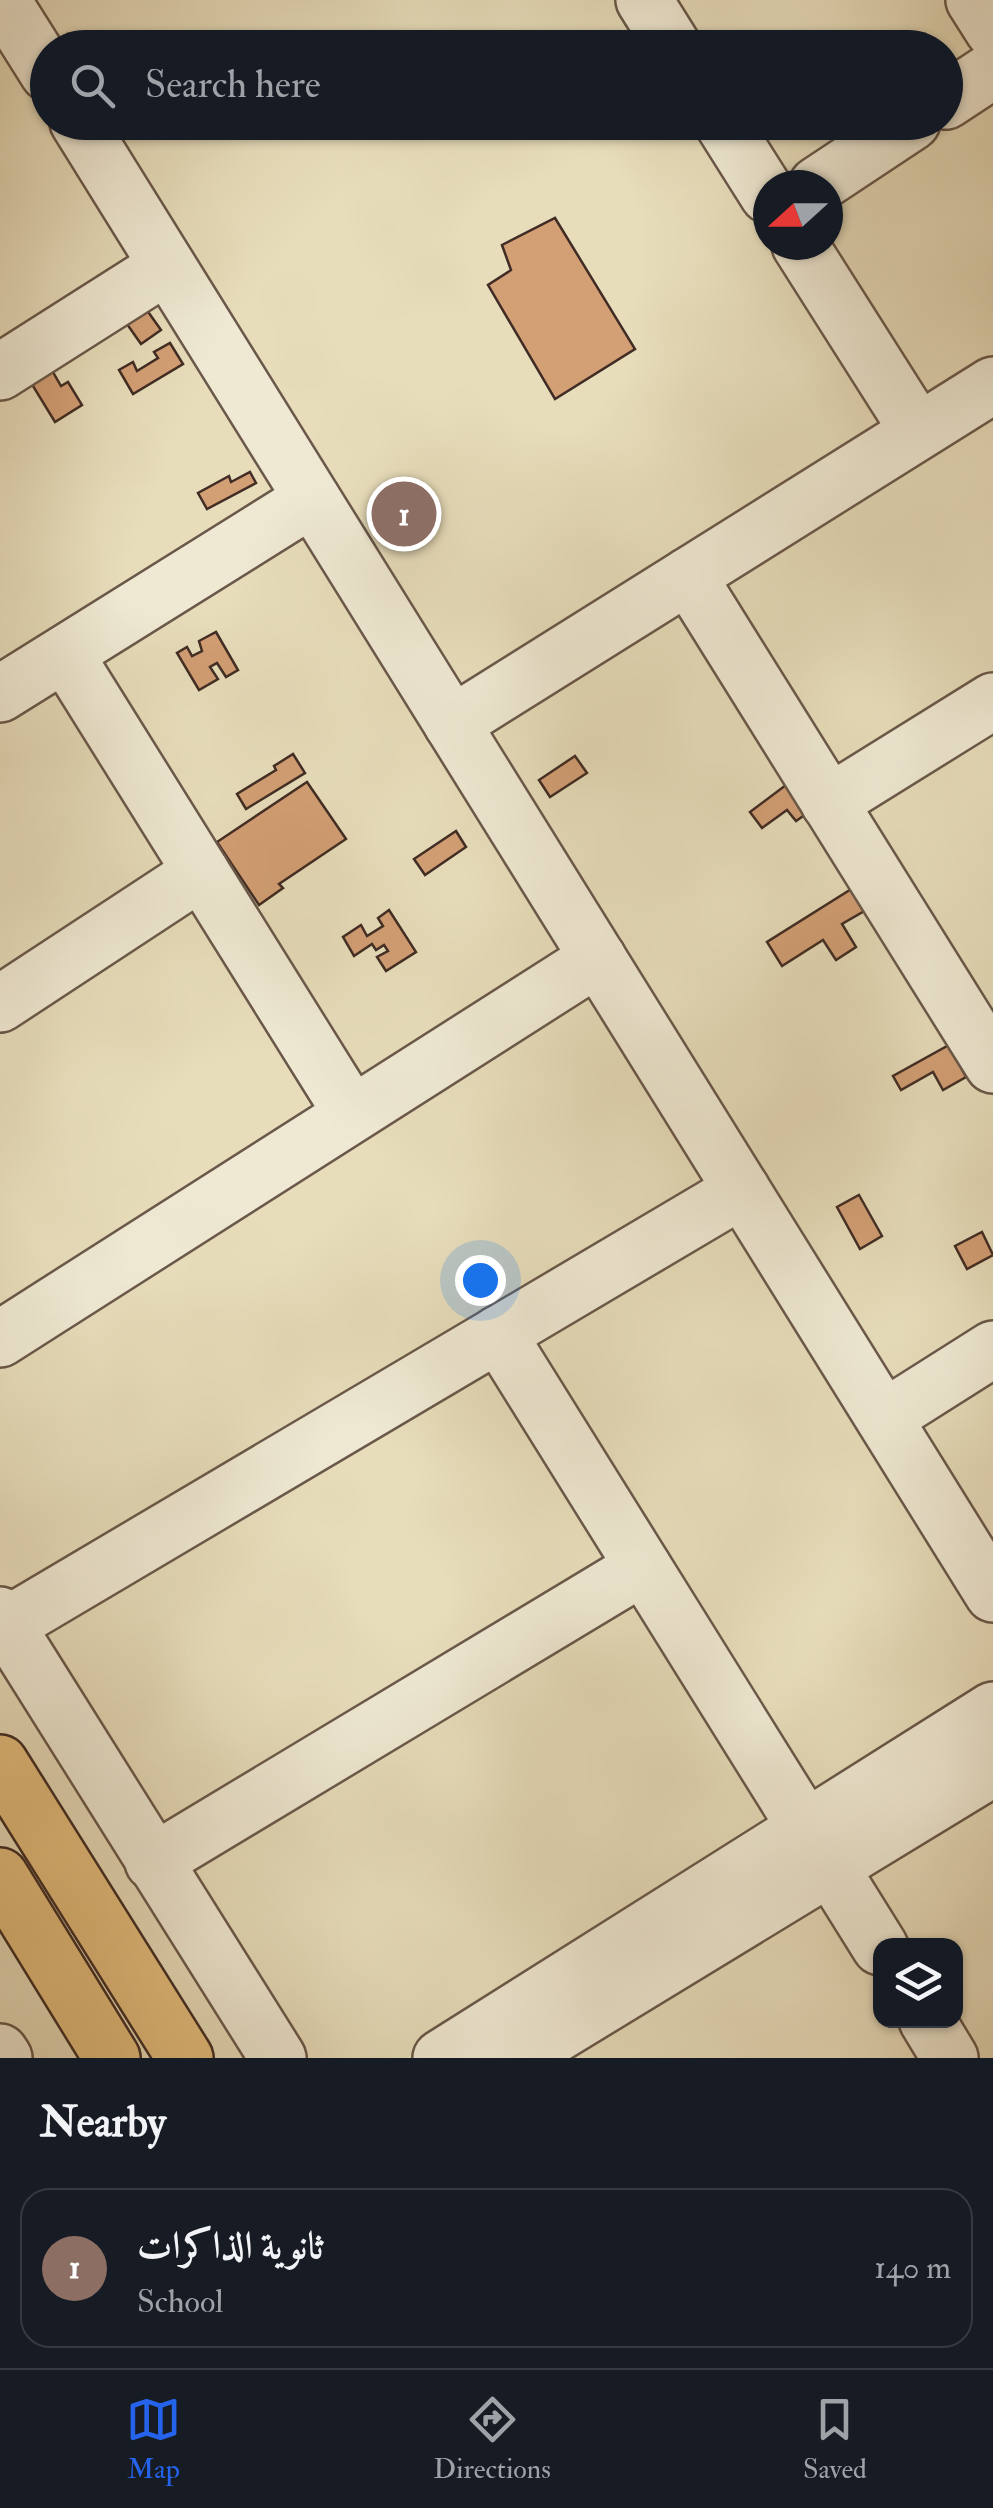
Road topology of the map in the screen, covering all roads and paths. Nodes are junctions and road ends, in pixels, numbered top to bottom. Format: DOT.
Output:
graph roads {
  1 [pos="644,0"];
  2 [pos="974,0"];
  3 [pos="7,21"];
  4 [pos="663,30"];
  5 [pos="993,30"];
  6 [pos="30,50"];
  7 [pos="993,70"];
  8 [pos="963,90"];
  9 [pos="89,140"];
  10 [pos="733,140"];
  11 [pos="885,140"];
  12 [pos="839,170"];
  13 [pos="753,171"];
  14 [pos="809,260"];
  15 [pos="166,266"];
  16 [pos="0,372"];
  17 [pos="993,384"];
  18 [pos="918,432"];
  19 [pos="312,498"];
  20 [pos="688,576"];
  21 [pos="65,654"];
  22 [pos="0,694"];
  23 [pos="993,701"];
  24 [pos="452,724"];
  25 [pos="829,803"];
  26 [pos="201,872"];
  27 [pos="598,958"];
  28 [pos="0,1004"];
  29 [pos="986,1040"];
  30 [pos="352,1114"];
  31 [pos="742,1190"];
  32 [pos="498,1334"];
  33 [pos="0,1339"];
  34 [pos="993,1349"];
  35 [pos="884,1418"];
  36 [pos="643,1567"];
  37 [pos="993,1594"];
  38 [pos="3,1620"];
  39 [pos="993,1710"];
  40 [pos="0,1764"];
  41 [pos="993,1768"];
  42 [pos="818,1847"];
  43 [pos="154,1862"];
  44 [pos="0,1876"];
  45 [pos="874,1938"];
  46 [pos="931,2028"];
  47 [pos="112,2058"];
  48 [pos="184,2058"];
  49 [pos="278,2058"];
  50 [pos="441,2058"];
  51 [pos="517,2058"];
  52 [pos="950,2058"];
  1 -- 4 [label="street"];
  2 -- 5 [label="street"];
  3 -- 6 [label="street"];
  7 -- 8 [label="street"];
  9 -- 15 [label="street"];
  10 -- 13 [label="street"];
  11 -- 12 [label="street"];
  14 -- 18 [label="street"];
  15 -- 16 [label="street"];
  15 -- 19 [label="street"];
  17 -- 18 [label="street"];
  18 -- 20 [label="street"];
  19 -- 21 [label="street"];
  19 -- 24 [label="street"];
  20 -- 24 [label="street"];
  20 -- 25 [label="street"];
  21 -- 22 [label="street"];
  21 -- 26 [label="street"];
  23 -- 25 [label="street"];
  24 -- 27 [label="street"];
  25 -- 29 [label="street"];
  26 -- 28 [label="street"];
  26 -- 30 [label="street"];
  27 -- 30 [label="street"];
  27 -- 31 [label="street"];
  30 -- 33 [label="street"];
  31 -- 32 [label="street"];
  31 -- 35 [label="street"];
  32 -- 36 [label="street"];
  32 -- 38 [label="street"];
  34 -- 35 [label="street"];
  35 -- 37 [label="street"];
  36 -- 42 [label="street"];
  36 -- 43 [label="street"];
  38 -- 43 [label="street"];
  39 -- 42 [label="street"];
  40 -- 48 [label="main road"];
  41 -- 42 [label="street"];
  42 -- 45 [label="street"];
  42 -- 50 [label="street"];
  42 -- 51 [label="street"];
  43 -- 49 [label="street"];
  44 -- 47 [label="main road"];
  46 -- 52 [label="street"];
}
